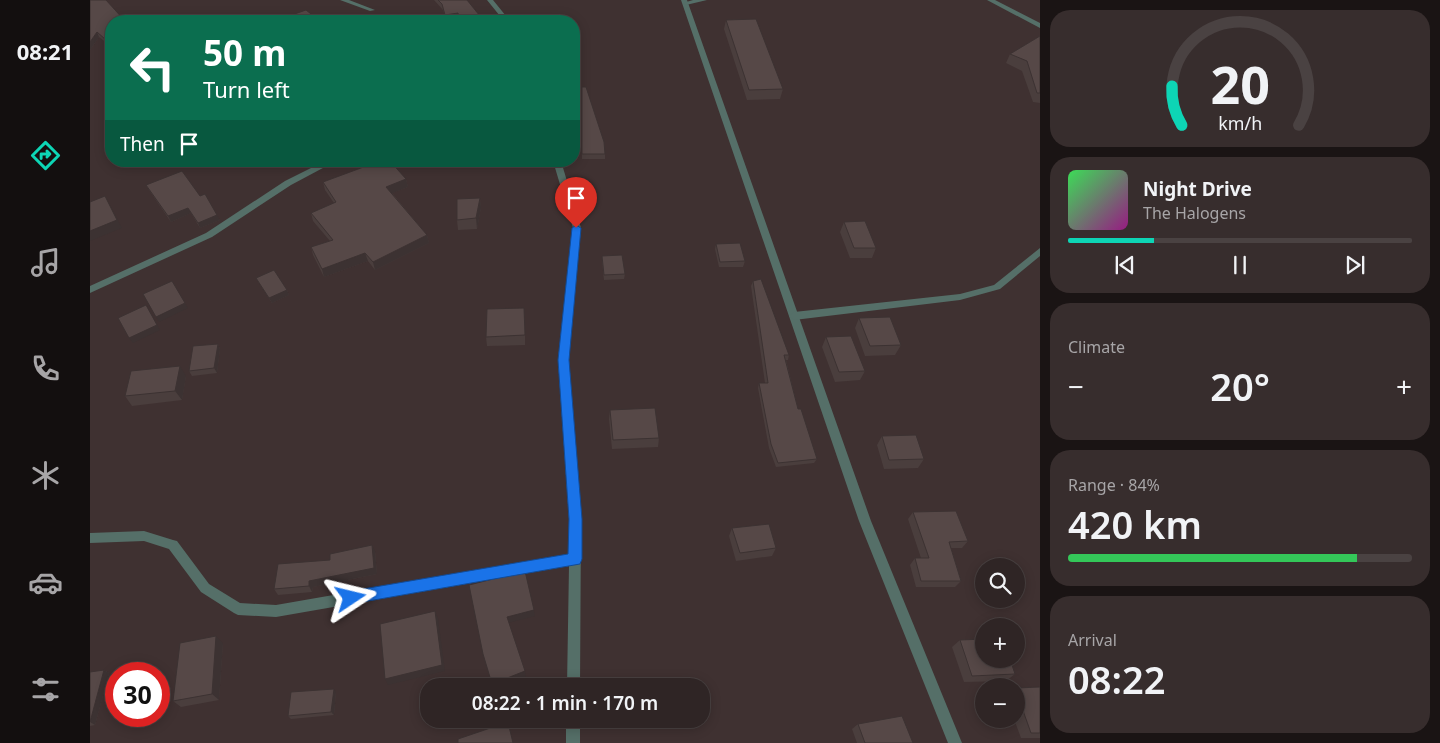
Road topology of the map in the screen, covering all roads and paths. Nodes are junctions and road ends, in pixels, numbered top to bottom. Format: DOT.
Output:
graph roads {
  1 [pos="343,0"];
  2 [pos="490,0"];
  3 [pos="704,0"];
  4 [pos="990,0"];
  5 [pos="685,1"];
  6 [pos="372,10"];
  7 [pos="502,15"];
  8 [pos="1040,26"];
  9 [pos="320,167"];
  10 [pos="559,167"];
  11 [pos="1040,251"];
  12 [pos="90,290"];
  13 [pos="794,316"];
  14 [pos="90,538"];
  15 [pos="575,559"];
  16 [pos="574,678"];
  17 [pos="573,728"];
  18 [pos="573,743"];
  19 [pos="955,743"];
  1 -- 6 [label="street"];
  2 -- 7 [label="street"];
  3 -- 5 [label="street"];
  4 -- 8 [label="street"];
  5 -- 13 [label="street"];
  9 -- 12 [label="street"];
  10 -- 15 [label="street"];
  11 -- 13 [label="street"];
  13 -- 19 [label="street"];
  14 -- 15 [label="street"];
  15 -- 16 [label="street"];
  17 -- 18 [label="street"];
}
